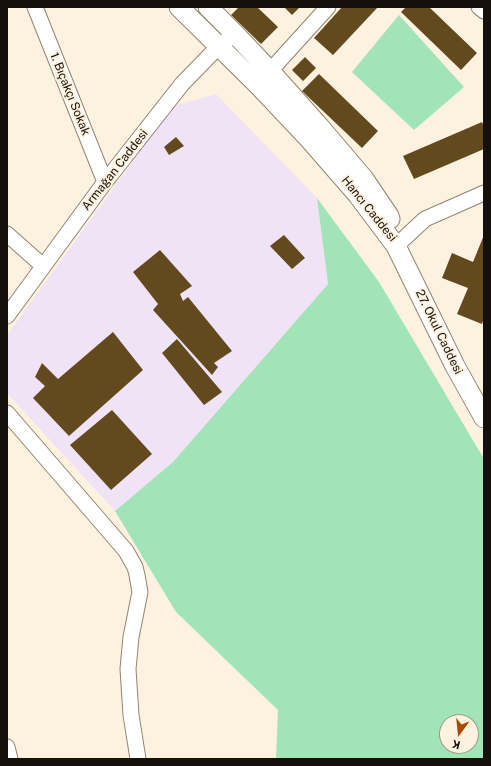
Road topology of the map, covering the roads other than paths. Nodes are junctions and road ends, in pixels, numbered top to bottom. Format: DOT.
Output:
graph roads {
  1 [pos="35,7"];
  2 [pos="179,7"];
  3 [pos="208,7"];
  4 [pos="328,7"];
  5 [pos="479,7"];
  6 [pos="484,11"];
  7 [pos="235,34"];
  8 [pos="219,46"];
  9 [pos="270,70"];
  10 [pos="105,182"];
  11 [pos="484,194"];
  12 [pos="7,234"];
  13 [pos="396,246"];
  14 [pos="43,266"];
  15 [pos="7,316"];
  16 [pos="7,413"];
  17 [pos="484,418"];
  18 [pos="7,747"];
  19 [pos="10,759"];
  20 [pos="138,759"];
  1 -- 10 [label="street, 1. Bıçakçı Sokak"];
  2 -- 8 [label="main road, Hancı Caddesi"];
  3 -- 7 [label="main road, Hancı Caddesi"];
  4 -- 9 [label="street"];
  5 -- 6 [label="street"];
  7 -- 8 [label="street, Armağan Caddesi"];
  7 -- 9 [label="main road, Hancı Caddesi"];
  8 -- 10 [label="street, Armağan Caddesi"];
  8 -- 13 [label="main road, Hancı Caddesi"];
  9 -- 13 [label="main road, Hancı Caddesi"];
  10 -- 14 [label="street, Armağan Caddesi"];
  11 -- 13 [label="street"];
  12 -- 14 [label="street"];
  13 -- 17 [label="main road, 27. Okul Caddesi"];
  14 -- 15 [label="street, Armağan Caddesi"];
  16 -- 20 [label="street"];
  18 -- 19 [label="street"];
}
